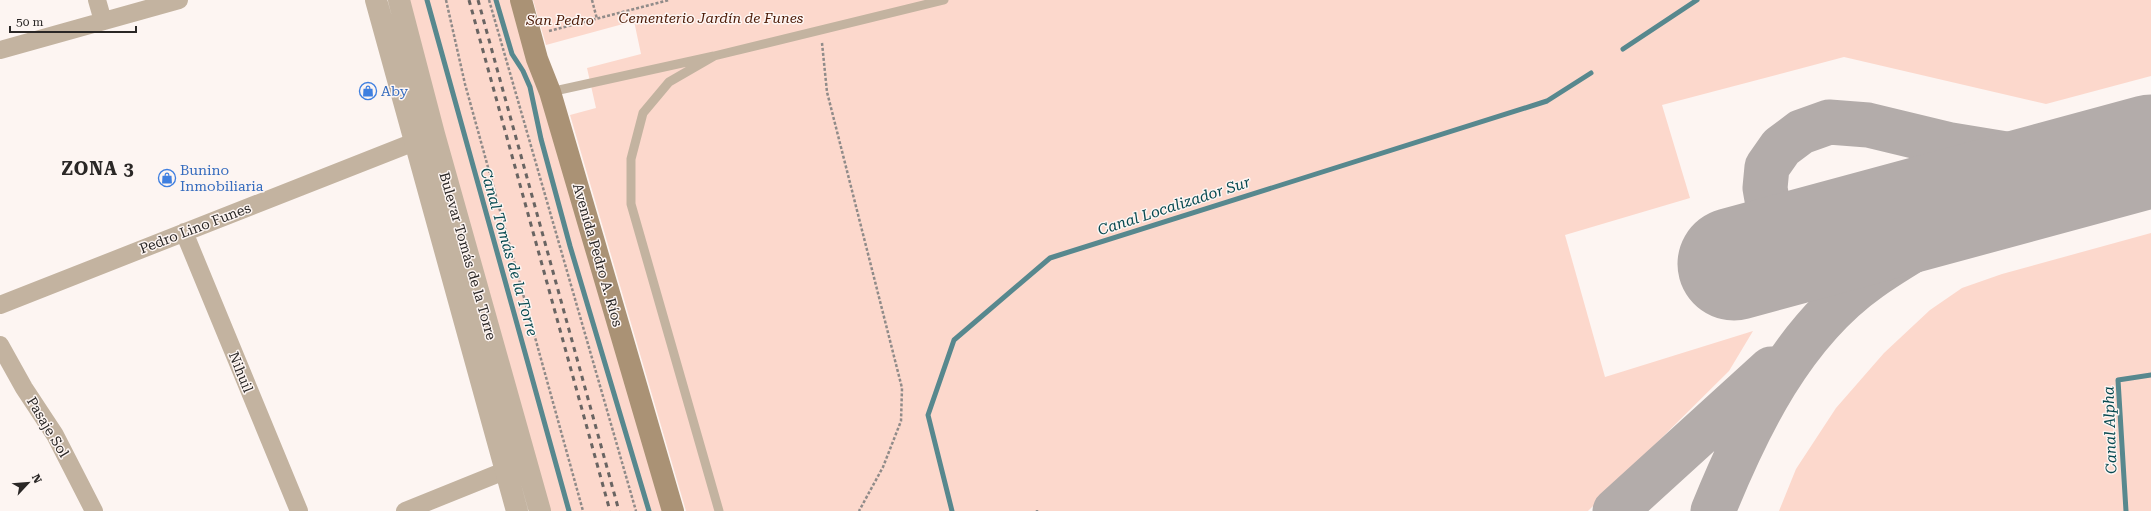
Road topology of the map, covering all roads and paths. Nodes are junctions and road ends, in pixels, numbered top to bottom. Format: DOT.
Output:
graph roads {
  1 [pos="97,0"];
  2 [pos="179,0"];
  3 [pos="376,0"];
  4 [pos="399,0"];
  5 [pos="446,0"];
  6 [pos="489,0"];
  7 [pos="521,0"];
  8 [pos="592,0"];
  9 [pos="670,0"];
  10 [pos="944,0"];
  11 [pos="597,19"];
  12 [pos="103,21"];
  13 [pos="821,31"];
  14 [pos="549,32"];
  15 [pos="0,50"];
  16 [pos="714,56"];
  17 [pos="550,92"];
  18 [pos="425,138"];
  19 [pos="184,232"];
  20 [pos="0,305"];
  21 [pos="0,345"];
  22 [pos="526,462"];
  23 [pos="505,471"];
  24 [pos="94,511"];
  25 [pos="299,511"];
  26 [pos="405,511"];
  27 [pos="517,511"];
  28 [pos="540,511"];
  29 [pos="583,511"];
  30 [pos="636,511"];
  31 [pos="673,511"];
  32 [pos="718,511"];
  33 [pos="859,511"];
  1 -- 12 [label="street"];
  2 -- 12 [label="street"];
  3 -- 18 [label="street, Bulevar Tomás de la Torre"];
  4 -- 18 [label="street, Bulevar Tomás de la Torre"];
  5 -- 29 [label="path"];
  6 -- 30 [label="path"];
  7 -- 17 [label="main road, Avenida Pedro A. Ríos"];
  8 -- 11 [label="path"];
  9 -- 11 [label="path"];
  10 -- 13 [label="lane"];
  11 -- 14 [label="path"];
  12 -- 15 [label="street"];
  13 -- 16 [label="lane"];
  13 -- 33 [label="path"];
  16 -- 17 [label="lane"];
  16 -- 32 [label="lane"];
  17 -- 31 [label="main road, Avenida Pedro A. Ríos"];
  18 -- 19 [label="street, Pedro Lino Funes"];
  18 -- 22 [label="street, Bulevar Tomás de la Torre"];
  18 -- 23 [label="street, Bulevar Tomás de la Torre"];
  19 -- 20 [label="street, Pedro Lino Funes"];
  19 -- 25 [label="street, Nihuil"];
  21 -- 24 [label="street, Pasaje Sol"];
  22 -- 23 [label="street"];
  22 -- 28 [label="street, Bulevar Tomás de la Torre"];
  23 -- 26 [label="street"];
  23 -- 27 [label="street, Bulevar Tomás de la Torre"];
}
